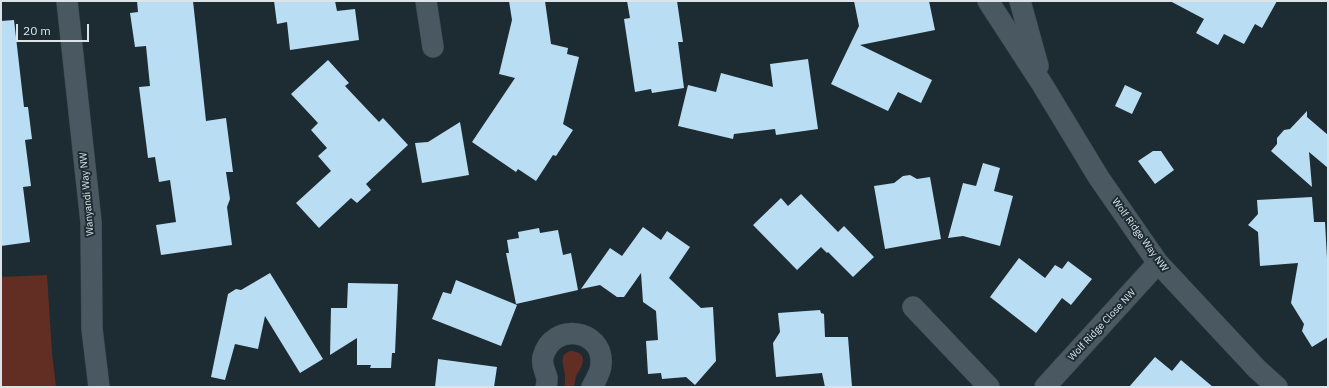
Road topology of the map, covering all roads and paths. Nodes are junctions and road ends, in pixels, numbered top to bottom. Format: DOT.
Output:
graph roads {
  1 [pos="68,1"];
  2 [pos="426,1"];
  3 [pos="988,1"];
  4 [pos="1020,1"];
  5 [pos="432,47"];
  6 [pos="1042,84"];
  7 [pos="1158,263"];
  8 [pos="913,307"];
  9 [pos="99,387"];
  10 [pos="546,387"];
  11 [pos="592,387"];
  12 [pos="988,387"];
  13 [pos="1045,387"];
  14 [pos="1277,387"];
  1 -- 9 [label="street, Wanyandi Way NW"];
  2 -- 5 [label="street"];
  3 -- 6 [label="street, Wolf Ridge Way NW"];
  4 -- 6 [label="street, Wolf Ridge Way NW"];
  6 -- 7 [label="street, Wolf Ridge Way NW"];
  7 -- 13 [label="street, Wolf Ridge Close NW"];
  7 -- 14 [label="street, Wolf Ridge Way NW"];
  8 -- 12 [label="street"];
  10 -- 11 [label="street"];
}
